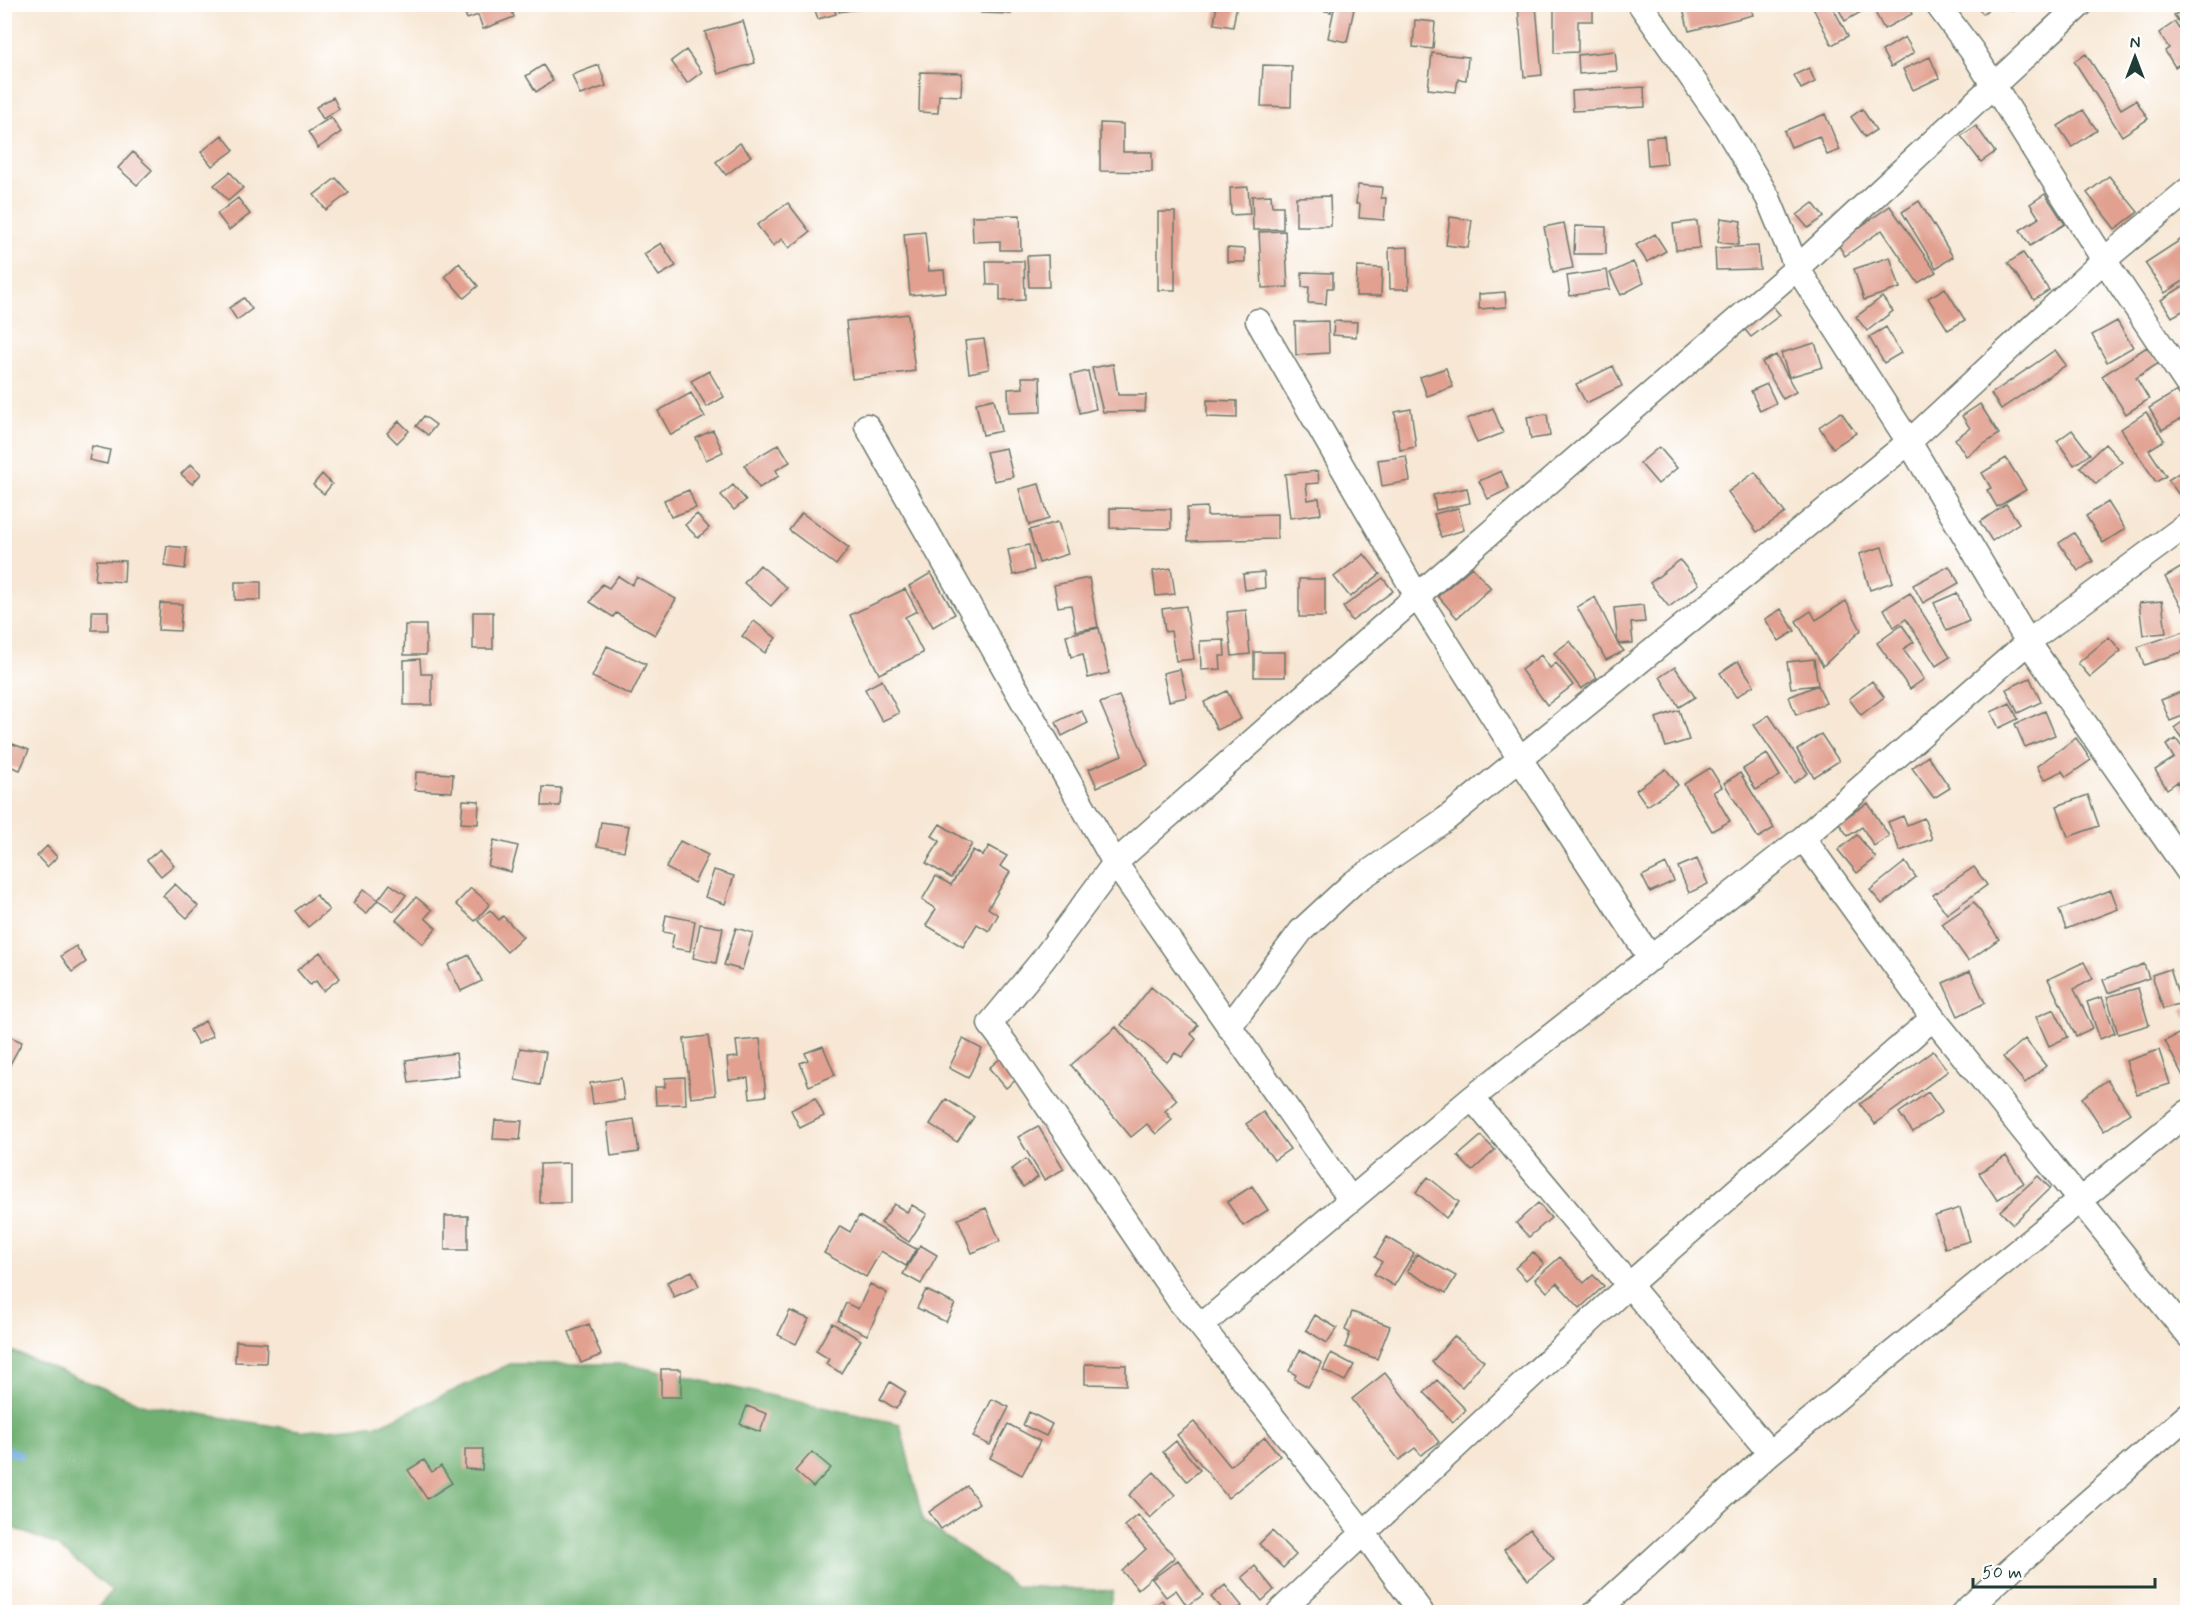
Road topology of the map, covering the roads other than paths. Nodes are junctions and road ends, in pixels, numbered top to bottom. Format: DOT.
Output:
graph roads {
  1 [pos="1640,4"];
  2 [pos="1937,4"];
  3 [pos="2080,4"];
  4 [pos="1992,86"];
  5 [pos="2187,190"];
  6 [pos="2104,260"];
  7 [pos="1797,268"];
  8 [pos="1258,321"];
  9 [pos="2187,385"];
  10 [pos="867,426"];
  11 [pos="1908,442"];
  12 [pos="2187,524"];
  13 [pos="1417,596"];
  14 [pos="2028,642"];
  15 [pos="1520,759"];
  16 [pos="1803,838"];
  17 [pos="1115,863"];
  18 [pos="2187,871"];
  19 [pos="1650,958"];
  20 [pos="1933,1018"];
  21 [pos="1229,1027"];
  22 [pos="1472,1098"];
  23 [pos="2187,1112"];
  24 [pos="1351,1200"];
  25 [pos="2080,1200"];
  26 [pos="1630,1284"];
  27 [pos="1201,1326"];
  28 [pos="2187,1335"];
  29 [pos="2187,1415"];
  30 [pos="1770,1453"];
  31 [pos="1363,1533"];
  32 [pos="1280,1612"];
  33 [pos="1421,1612"];
  34 [pos="1596,1612"];
  35 [pos="1964,1612"];
  1 -- 7 [label="street"];
  2 -- 4 [label="street"];
  3 -- 4 [label="street"];
  4 -- 6 [label="street"];
  4 -- 7 [label="street"];
  5 -- 6 [label="street"];
  6 -- 9 [label="street"];
  6 -- 11 [label="street"];
  7 -- 11 [label="street"];
  7 -- 13 [label="street"];
  8 -- 13 [label="street"];
  10 -- 17 [label="street"];
  11 -- 14 [label="street"];
  11 -- 15 [label="street"];
  12 -- 14 [label="street"];
  13 -- 15 [label="street"];
  13 -- 17 [label="street"];
  14 -- 16 [label="street"];
  14 -- 18 [label="street"];
  15 -- 19 [label="street"];
  15 -- 21 [label="street"];
  16 -- 19 [label="street"];
  16 -- 20 [label="street"];
  17 -- 21 [label="street"];
  17 -- 27 [label="street"];
  19 -- 22 [label="street"];
  20 -- 25 [label="street"];
  20 -- 26 [label="street"];
  21 -- 24 [label="street"];
  22 -- 24 [label="street"];
  22 -- 26 [label="street"];
  23 -- 25 [label="street"];
  24 -- 27 [label="street"];
  25 -- 28 [label="street"];
  25 -- 30 [label="street"];
  26 -- 30 [label="street"];
  26 -- 31 [label="street"];
  27 -- 31 [label="street"];
  29 -- 35 [label="street"];
  30 -- 34 [label="street"];
  31 -- 32 [label="street"];
  31 -- 33 [label="street"];
}
